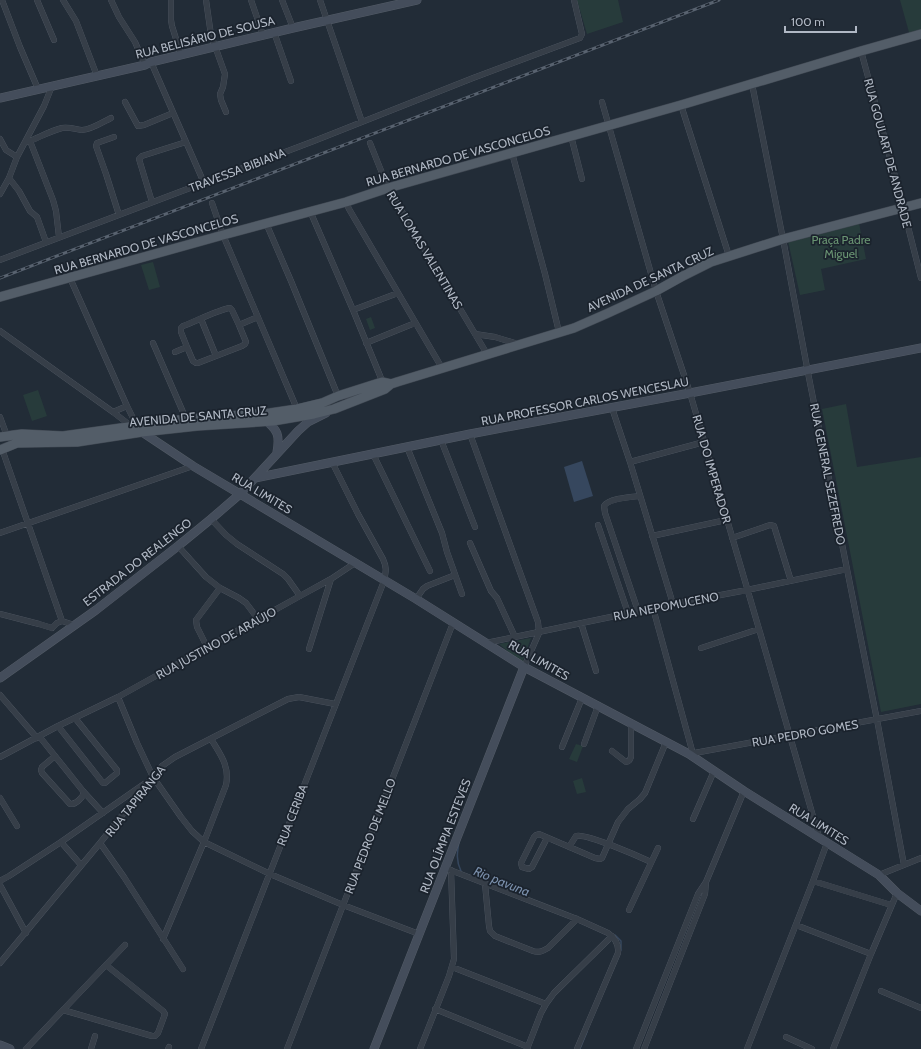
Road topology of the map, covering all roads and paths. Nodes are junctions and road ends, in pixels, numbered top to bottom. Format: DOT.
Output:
graph roads {
  1 [pos="2,0"];
  2 [pos="37,0"];
  3 [pos="63,0"];
  4 [pos="112,0"];
  5 [pos="171,0"];
  6 [pos="206,0"];
  7 [pos="251,0"];
  8 [pos="282,0"];
  9 [pos="320,0"];
  10 [pos="416,0"];
  11 [pos="574,0"];
  12 [pos="327,20"];
  13 [pos="293,28"];
  14 [pos="274,32"];
  15 [pos="921,34"];
  16 [pos="262,35"];
  17 [pos="54,40"];
  18 [pos="215,46"];
  19 [pos="860,51"];
  20 [pos="181,55"];
  21 [pos="148,63"];
  22 [pos="97,76"];
  23 [pos="291,81"];
  24 [pos="752,84"];
  25 [pos="52,86"];
  26 [pos="38,89"];
  27 [pos="0,98"];
  28 [pos="125,102"];
  29 [pos="602,102"];
  30 [pos="682,105"];
  31 [pos="226,112"];
  32 [pos="173,113"];
  33 [pos="110,118"];
  34 [pos="362,122"];
  35 [pos="609,126"];
  36 [pos="571,136"];
  37 [pos="114,137"];
  38 [pos="0,138"];
  39 [pos="27,142"];
  40 [pos="186,142"];
  41 [pos="370,143"];
  42 [pos="510,153"];
  43 [pos="17,157"];
  44 [pos="9,178"];
  45 [pos="582,179"];
  46 [pos="204,183"];
  47 [pos="388,188"];
  48 [pos="0,194"];
  49 [pos="152,202"];
  50 [pos="346,202"];
  51 [pos="921,203"];
  52 [pos="212,204"];
  53 [pos="903,208"];
  54 [pos="310,211"];
  55 [pos="119,215"];
  56 [pos="266,223"];
  57 [pos="223,235"];
  58 [pos="59,237"];
  59 [pos="783,239"];
  60 [pos="46,242"];
  61 [pos="728,256"];
  62 [pos="0,260"];
  63 [pos="70,278"];
  64 [pos="921,278"];
  65 [pos="656,291"];
  66 [pos="398,293"];
  67 [pos="0,297"];
  68 [pos="353,310"];
  69 [pos="258,317"];
  70 [pos="201,319"];
  71 [pos="415,323"];
  72 [pos="239,325"];
  73 [pos="0,331"];
  74 [pos="559,332"];
  75 [pos="475,334"];
  76 [pos="366,342"];
  77 [pos="153,343"];
  78 [pos="518,344"];
  79 [pos="187,347"];
  80 [pos="921,348"];
  81 [pos="175,352"];
  82 [pos="487,354"];
  83 [pos="216,356"];
  84 [pos="442,368"];
  85 [pos="807,370"];
  86 [pos="386,385"];
  87 [pos="690,393"];
  88 [pos="338,396"];
  89 [pos="127,406"];
  90 [pos="612,408"];
  91 [pos="297,409"];
  92 [pos="334,409"];
  93 [pos="113,412"];
  94 [pos="256,414"];
  95 [pos="0,417"];
  96 [pos="186,419"];
  97 [pos="266,421"];
  98 [pos="137,428"];
  99 [pos="470,434"];
  100 [pos="4,437"];
  101 [pos="441,440"];
  102 [pos="704,442"];
  103 [pos="407,447"];
  104 [pos="1,451"];
  105 [pos="277,453"];
  106 [pos="373,454"];
  107 [pos="332,462"];
  108 [pos="630,462"];
  109 [pos="268,463"];
  110 [pos="193,466"];
  111 [pos="276,474"];
  112 [pos="255,478"];
  113 [pos="240,494"];
  114 [pos="640,496"];
  115 [pos="210,519"];
  116 [pos="726,520"];
  117 [pos="28,523"];
  118 [pos="598,525"];
  119 [pos="476,527"];
  120 [pos="0,533"];
  121 [pos="652,536"];
  122 [pos="732,538"];
  123 [pos="470,543"];
  124 [pos="178,546"];
  125 [pos="355,563"];
  126 [pos="847,569"];
  127 [pos="430,571"];
  128 [pos="455,575"];
  129 [pos="331,579"];
  130 [pos="384,581"];
  131 [pos="791,581"];
  132 [pos="220,588"];
  133 [pos="747,590"];
  134 [pos="462,594"];
  135 [pos="300,596"];
  136 [pos="416,599"];
  137 [pos="672,604"];
  138 [pos="653,608"];
  139 [pos="638,611"];
  140 [pos="627,613"];
  141 [pos="0,614"];
  142 [pos="258,620"];
  143 [pos="62,621"];
  144 [pos="453,623"];
  145 [pos="581,623"];
  146 [pos="74,625"];
  147 [pos="52,628"];
  148 [pos="759,629"];
  149 [pos="538,633"];
  150 [pos="515,637"];
  151 [pos="55,639"];
  152 [pos="486,643"];
  153 [pos="207,647"];
  154 [pos="701,648"];
  155 [pos="309,649"];
  156 [pos="524,667"];
  157 [pos="596,671"];
  158 [pos="0,678"];
  159 [pos="0,695"];
  160 [pos="118,698"];
  161 [pos="582,698"];
  162 [pos="335,704"];
  163 [pos="598,706"];
  164 [pos="921,711"];
  165 [pos="75,718"];
  166 [pos="877,720"];
  167 [pos="58,726"];
  168 [pos="637,727"];
  169 [pos="789,736"];
  170 [pos="38,737"];
  171 [pos="211,739"];
  172 [pos="666,742"];
  173 [pos="584,744"];
  174 [pos="562,747"];
  175 [pos="612,751"];
  176 [pos="691,754"];
  177 [pos="55,756"];
  178 [pos="0,757"];
  179 [pos="714,771"];
  180 [pos="152,778"];
  181 [pos="744,791"];
  182 [pos="84,792"];
  183 [pos="0,798"];
  184 [pos="103,813"];
  185 [pos="693,819"];
  186 [pos="17,826"];
  187 [pos="819,837"];
  188 [pos="548,838"];
  189 [pos="61,842"];
  190 [pos="204,842"];
  191 [pos="100,843"];
  192 [pos="827,843"];
  193 [pos="608,844"];
  194 [pos="569,847"];
  195 [pos="658,848"];
  196 [pos="921,858"];
  197 [pos="651,862"];
  198 [pos="81,865"];
  199 [pos="904,865"];
  200 [pos="448,869"];
  201 [pos="270,874"];
  202 [pos="879,875"];
  203 [pos="0,881"];
  204 [pos="813,881"];
  205 [pos="485,884"];
  206 [pos="0,885"];
  207 [pos="703,886"];
  208 [pos="897,893"];
  209 [pos="343,905"];
  210 [pos="891,905"];
  211 [pos="629,910"];
  212 [pos="921,910"];
  213 [pos="577,919"];
  214 [pos="796,925"];
  215 [pos="26,933"];
  216 [pos="419,934"];
  217 [pos="612,936"];
  218 [pos="163,939"];
  219 [pos="125,945"];
  220 [pos="871,954"];
  221 [pos="0,963"];
  222 [pos="106,965"];
  223 [pos="452,967"];
  224 [pos="183,968"];
  225 [pos="881,991"];
  226 [pos="546,1004"];
  227 [pos="921,1008"];
  228 [pos="436,1009"];
  229 [pos="64,1010"];
  230 [pos="95,1036"];
  231 [pos="786,1037"];
  232 [pos="0,1045"];
  233 [pos="528,1048"];
  234 [pos="10,1049"];
  235 [pos="26,1049"];
  236 [pos="91,1049"];
  237 [pos="201,1049"];
  238 [pos="287,1049"];
  239 [pos="374,1049"];
  240 [pos="420,1049"];
  241 [pos="577,1049"];
  242 [pos="636,1049"];
  243 [pos="644,1049"];
  244 [pos="747,1049"];
  245 [pos="812,1049"];
  246 [pos="833,1049"];
  1 -- 26 [label="street"];
  2 -- 17 [label="street"];
  3 -- 22 [label="street"];
  4 -- 21 [label="street"];
  5 -- 20 [label="street"];
  6 -- 18 [label="street"];
  7 -- 16 [label="street"];
  8 -- 13 [label="street"];
  9 -- 12 [label="street"];
  10 -- 12 [label="street, RUA BELISÁRIO DE SOUSA"];
  11 -- 34 [label="street, TRAVESSA BIBIANA"];
  12 -- 13 [label="street, RUA BELISÁRIO DE SOUSA"];
  12 -- 34 [label="street"];
  13 -- 14 [label="street, RUA BELISÁRIO DE SOUSA"];
  14 -- 16 [label="street, RUA BELISÁRIO DE SOUSA"];
  14 -- 23 [label="street"];
  15 -- 19 [label="main road, RUA BERNARDO DE VASCONCELOS"];
  16 -- 18 [label="street, RUA BELISÁRIO DE SOUSA"];
  18 -- 20 [label="street, RUA BELISÁRIO DE SOUSA"];
  18 -- 31 [label="street"];
  19 -- 24 [label="main road, RUA BERNARDO DE VASCONCELOS"];
  19 -- 53 [label="street, RUA GOULART DE ANDRADE"];
  20 -- 21 [label="street, RUA BELISÁRIO DE SOUSA"];
  21 -- 22 [label="street, RUA BELISÁRIO DE SOUSA"];
  21 -- 32 [label="street"];
  22 -- 25 [label="street, RUA BELISÁRIO DE SOUSA"];
  24 -- 30 [label="main road, RUA BERNARDO DE VASCONCELOS"];
  24 -- 59 [label="street, RUA GENERAL SEZEFREDO"];
  25 -- 26 [label="street, RUA BELISÁRIO DE SOUSA"];
  25 -- 39 [label="street"];
  26 -- 27 [label="street, RUA BELISÁRIO DE SOUSA"];
  28 -- 32 [label="street"];
  29 -- 35 [label="street, RUA DO IMPERADOR"];
  30 -- 35 [label="main road, RUA BERNARDO DE VASCONCELOS"];
  30 -- 61 [label="street"];
  32 -- 40 [label="street"];
  33 -- 39 [label="street"];
  34 -- 46 [label="street, TRAVESSA BIBIANA"];
  35 -- 36 [label="main road, RUA BERNARDO DE VASCONCELOS"];
  35 -- 65 [label="street, RUA DO IMPERADOR"];
  36 -- 42 [label="main road, RUA BERNARDO DE VASCONCELOS"];
  36 -- 45 [label="street"];
  37 -- 55 [label="street"];
  38 -- 43 [label="street"];
  39 -- 43 [label="street"];
  39 -- 58 [label="street"];
  40 -- 46 [label="street"];
  40 -- 49 [label="street"];
  41 -- 47 [label="street, RUA LOMAS VALENTINAS"];
  42 -- 47 [label="main road, RUA BERNARDO DE VASCONCELOS"];
  42 -- 74 [label="street"];
  43 -- 44 [label="street"];
  44 -- 48 [label="street"];
  44 -- 60 [label="street"];
  46 -- 49 [label="street, TRAVESSA BIBIANA"];
  47 -- 50 [label="main road, RUA BERNARDO DE VASCONCELOS"];
  47 -- 75 [label="street, RUA LOMAS VALENTINAS"];
  49 -- 55 [label="street, TRAVESSA BIBIANA"];
  50 -- 54 [label="main road, RUA BERNARDO DE VASCONCELOS"];
  50 -- 66 [label="street"];
  51 -- 53 [label="main road, AVENIDA DE SANTA CRUZ"];
  52 -- 57 [label="street"];
  53 -- 59 [label="main road, AVENIDA DE SANTA CRUZ"];
  53 -- 64 [label="street, RUA GOULART DE ANDRADE"];
  54 -- 56 [label="main road, RUA BERNARDO DE VASCONCELOS"];
  54 -- 68 [label="street"];
  55 -- 58 [label="street, TRAVESSA BIBIANA"];
  56 -- 57 [label="main road, RUA BERNARDO DE VASCONCELOS"];
  56 -- 88 [label="street"];
  57 -- 63 [label="main road, RUA BERNARDO DE VASCONCELOS"];
  57 -- 69 [label="street"];
  58 -- 60 [label="street, TRAVESSA BIBIANA"];
  59 -- 61 [label="main road, AVENIDA DE SANTA CRUZ"];
  59 -- 85 [label="street, RUA GENERAL SEZEFREDO"];
  60 -- 62 [label="street, TRAVESSA BIBIANA"];
  61 -- 65 [label="main road, AVENIDA DE SANTA CRUZ"];
  63 -- 67 [label="main road, RUA BERNARDO DE VASCONCELOS"];
  63 -- 89 [label="street"];
  65 -- 74 [label="main road, AVENIDA DE SANTA CRUZ"];
  65 -- 87 [label="street, RUA DO IMPERADOR"];
  66 -- 68 [label="street"];
  66 -- 71 [label="street"];
  68 -- 76 [label="street"];
  69 -- 72 [label="street"];
  69 -- 91 [label="street"];
  70 -- 72 [label="street"];
  70 -- 79 [label="street"];
  70 -- 83 [label="street"];
  71 -- 76 [label="street"];
  71 -- 84 [label="street"];
  72 -- 83 [label="street"];
  73 -- 93 [label="street, RUA LIMITES"];
  74 -- 78 [label="main road, AVENIDA DE SANTA CRUZ"];
  75 -- 78 [label="street"];
  75 -- 82 [label="street, RUA LOMAS VALENTINAS"];
  76 -- 86 [label="street"];
  77 -- 96 [label="street"];
  78 -- 82 [label="main road, AVENIDA DE SANTA CRUZ"];
  79 -- 81 [label="street"];
  79 -- 83 [label="street"];
  80 -- 85 [label="street, RUA PROFESSOR CARLOS WENCESLAU"];
  82 -- 84 [label="main road, AVENIDA DE SANTA CRUZ"];
  84 -- 86 [label="main road, AVENIDA DE SANTA CRUZ"];
  85 -- 87 [label="street, RUA PROFESSOR CARLOS WENCESLAU"];
  85 -- 126 [label="street, RUA GENERAL SEZEFREDO"];
  86 -- 88 [label="main road, AVENIDA DE SANTA CRUZ"];
  86 -- 92 [label="main road, AVENIDA DE SANTA CRUZ"];
  87 -- 90 [label="street, RUA PROFESSOR CARLOS WENCESLAU"];
  87 -- 102 [label="street, RUA DO IMPERADOR"];
  88 -- 91 [label="main road, AVENIDA DE SANTA CRUZ"];
  89 -- 93 [label="street"];
  89 -- 98 [label="street"];
  90 -- 99 [label="street, RUA PROFESSOR CARLOS WENCESLAU"];
  90 -- 108 [label="street"];
  91 -- 94 [label="main road, AVENIDA DE SANTA CRUZ"];
  92 -- 97 [label="main road, AVENIDA DE SANTA CRUZ"];
  92 -- 105 [label="street, ESTRADA DO REALENGO"];
  93 -- 98 [label="street, RUA LIMITES"];
  94 -- 96 [label="main road, AVENIDA DE SANTA CRUZ"];
  94 -- 97 [label="street"];
  95 -- 100 [label="street"];
  96 -- 98 [label="main road, AVENIDA DE SANTA CRUZ"];
  97 -- 98 [label="main road, AVENIDA DE SANTA CRUZ"];
  97 -- 105 [label="street"];
  98 -- 100 [label="main road, AVENIDA DE SANTA CRUZ"];
  98 -- 104 [label="main road, AVENIDA DE SANTA CRUZ"];
  98 -- 110 [label="street, RUA LIMITES"];
  99 -- 101 [label="street, RUA PROFESSOR CARLOS WENCESLAU"];
  99 -- 149 [label="street"];
  101 -- 103 [label="street, RUA PROFESSOR CARLOS WENCESLAU"];
  101 -- 119 [label="street"];
  102 -- 108 [label="street"];
  102 -- 116 [label="street, RUA DO IMPERADOR"];
  103 -- 106 [label="street, RUA PROFESSOR CARLOS WENCESLAU"];
  103 -- 128 [label="street"];
  104 -- 117 [label="street"];
  105 -- 109 [label="street, ESTRADA DO REALENGO"];
  106 -- 107 [label="street, RUA PROFESSOR CARLOS WENCESLAU"];
  106 -- 127 [label="street"];
  107 -- 111 [label="street, RUA PROFESSOR CARLOS WENCESLAU"];
  107 -- 130 [label="street"];
  108 -- 114 [label="street"];
  109 -- 111 [label="street"];
  109 -- 112 [label="street, ESTRADA DO REALENGO"];
  110 -- 113 [label="street, RUA LIMITES"];
  110 -- 117 [label="street"];
  111 -- 112 [label="street, RUA PROFESSOR CARLOS WENCESLAU"];
  112 -- 113 [label="street, ESTRADA DO REALENGO"];
  113 -- 115 [label="street, ESTRADA DO REALENGO"];
  113 -- 125 [label="street, RUA LIMITES"];
  114 -- 121 [label="street"];
  114 -- 139 [label="street"];
  115 -- 124 [label="street, ESTRADA DO REALENGO"];
  115 -- 135 [label="street"];
  116 -- 121 [label="street"];
  116 -- 122 [label="street, RUA DO IMPERADOR"];
  117 -- 120 [label="street"];
  117 -- 143 [label="street"];
  118 -- 140 [label="street"];
  121 -- 137 [label="street"];
  122 -- 131 [label="street"];
  122 -- 133 [label="street, RUA DO IMPERADOR"];
  123 -- 150 [label="street"];
  124 -- 132 [label="street"];
  124 -- 146 [label="street, ESTRADA DO REALENGO"];
  125 -- 129 [label="street, RUA JUSTINO DE ARAÚJO"];
  125 -- 130 [label="street, RUA LIMITES"];
  126 -- 131 [label="street, RUA NEPOMUCENO"];
  126 -- 166 [label="street, RUA GENERAL SEZEFREDO"];
  128 -- 134 [label="street"];
  128 -- 136 [label="street"];
  129 -- 135 [label="street, RUA JUSTINO DE ARAÚJO"];
  129 -- 155 [label="street"];
  130 -- 136 [label="street, RUA LIMITES"];
  130 -- 162 [label="street, RUA CERIBA"];
  131 -- 133 [label="street, RUA NEPOMUCENO"];
  132 -- 142 [label="street"];
  132 -- 153 [label="street"];
  133 -- 137 [label="street, RUA NEPOMUCENO"];
  133 -- 148 [label="street, RUA DO IMPERADOR"];
  135 -- 142 [label="street, RUA JUSTINO DE ARAÚJO"];
  136 -- 144 [label="street, RUA LIMITES"];
  137 -- 138 [label="street, RUA NEPOMUCENO"];
  138 -- 139 [label="street, RUA NEPOMUCENO"];
  138 -- 176 [label="street"];
  139 -- 140 [label="street, RUA NEPOMUCENO"];
  140 -- 145 [label="street, RUA NEPOMUCENO"];
  141 -- 147 [label="street"];
  142 -- 153 [label="street, RUA JUSTINO DE ARAÚJO"];
  143 -- 146 [label="street"];
  143 -- 147 [label="street"];
  144 -- 152 [label="street, RUA LIMITES"];
  144 -- 209 [label="street, RUA PEDRO DE MELLO"];
  145 -- 149 [label="street, RUA NEPOMUCENO"];
  145 -- 157 [label="street"];
  146 -- 151 [label="street, ESTRADA DO REALENGO"];
  147 -- 151 [label="street"];
  148 -- 154 [label="street"];
  148 -- 169 [label="street, RUA DO IMPERADOR"];
  149 -- 150 [label="street, RUA NEPOMUCENO"];
  149 -- 156 [label="street, RUA OLÍMPIA ESTEVES"];
  150 -- 152 [label="street, RUA NEPOMUCENO"];
  151 -- 158 [label="street, ESTRADA DO REALENGO"];
  152 -- 156 [label="street, RUA LIMITES"];
  153 -- 160 [label="street, RUA JUSTINO DE ARAÚJO"];
  156 -- 161 [label="street, RUA LIMITES"];
  156 -- 200 [label="street, RUA OLÍMPIA ESTEVES"];
  159 -- 170 [label="street"];
  160 -- 165 [label="street, RUA JUSTINO DE ARAÚJO"];
  160 -- 180 [label="street"];
  161 -- 163 [label="street, RUA LIMITES"];
  161 -- 174 [label="street"];
  162 -- 171 [label="street, RUA TAPIRANGA"];
  162 -- 201 [label="street, RUA CERIBA"];
  163 -- 168 [label="street, RUA LIMITES"];
  163 -- 173 [label="street"];
  164 -- 166 [label="street, RUA PEDRO GOMES"];
  165 -- 167 [label="street, RUA JUSTINO DE ARAÚJO"];
  165 -- 167 [label="street"];
  166 -- 169 [label="street, RUA PEDRO GOMES"];
  166 -- 199 [label="street, RUA GENERAL SEZEFREDO"];
  167 -- 170 [label="street, RUA JUSTINO DE ARAÚJO"];
  168 -- 172 [label="street, RUA LIMITES"];
  168 -- 175 [label="street"];
  169 -- 176 [label="street, RUA PEDRO GOMES"];
  169 -- 187 [label="street, RUA DO IMPERADOR"];
  170 -- 177 [label="street"];
  170 -- 178 [label="street, RUA JUSTINO DE ARAÚJO"];
  171 -- 180 [label="street, RUA TAPIRANGA"];
  171 -- 190 [label="street"];
  172 -- 176 [label="street, RUA LIMITES"];
  172 -- 193 [label="street"];
  176 -- 179 [label="street, RUA LIMITES"];
  177 -- 182 [label="street"];
  177 -- 182 [label="street"];
  179 -- 181 [label="street, RUA LIMITES"];
  179 -- 185 [label="street"];
  180 -- 184 [label="street"];
  180 -- 190 [label="street"];
  180 -- 191 [label="street, RUA TAPIRANGA"];
  181 -- 187 [label="street, RUA LIMITES"];
  181 -- 207 [label="street"];
  182 -- 184 [label="street"];
  183 -- 186 [label="street"];
  184 -- 189 [label="street"];
  187 -- 192 [label="street, RUA LIMITES"];
  188 -- 188 [label="street"];
  188 -- 194 [label="street"];
  189 -- 198 [label="street"];
  189 -- 203 [label="street"];
  190 -- 201 [label="street"];
  190 -- 218 [label="street"];
  191 -- 198 [label="street, RUA TAPIRANGA"];
  191 -- 218 [label="street"];
  192 -- 202 [label="street, RUA LIMITES"];
  192 -- 204 [label="street"];
  193 -- 194 [label="street"];
  193 -- 194 [label="street"];
  193 -- 197 [label="street"];
  195 -- 197 [label="street"];
  196 -- 199 [label="street"];
  197 -- 211 [label="street"];
  198 -- 215 [label="street, RUA TAPIRANGA"];
  199 -- 202 [label="street"];
  200 -- 205 [label="street"];
  200 -- 216 [label="street, RUA OLÍMPIA ESTEVES"];
  200 -- 223 [label="street"];
  201 -- 209 [label="street"];
  201 -- 237 [label="street, RUA CERIBA"];
  202 -- 208 [label="street, RUA LIMITES"];
  204 -- 210 [label="street"];
  204 -- 214 [label="street"];
  205 -- 213 [label="street"];
  205 -- 213 [label="street"];
  206 -- 215 [label="street"];
  207 -- 242 [label="street"];
  207 -- 243 [label="street"];
  208 -- 210 [label="street"];
  208 -- 212 [label="street, RUA LIMITES"];
  209 -- 216 [label="street"];
  209 -- 238 [label="street, RUA PEDRO DE MELLO"];
  210 -- 220 [label="street"];
  213 -- 217 [label="street"];
  214 -- 220 [label="street"];
  214 -- 244 [label="street"];
  215 -- 221 [label="street, RUA TAPIRANGA"];
  216 -- 239 [label="street, RUA OLÍMPIA ESTEVES"];
  217 -- 226 [label="street"];
  217 -- 241 [label="street"];
  218 -- 224 [label="street"];
  219 -- 222 [label="street"];
  220 -- 246 [label="street"];
  222 -- 229 [label="street"];
  222 -- 229 [label="street"];
  223 -- 226 [label="street"];
  223 -- 228 [label="street"];
  225 -- 227 [label="street"];
  226 -- 233 [label="street"];
  228 -- 233 [label="street"];
  228 -- 240 [label="street"];
  229 -- 235 [label="street"];
  230 -- 236 [label="street"];
  231 -- 245 [label="street"];
  232 -- 234 [label="street"];
}
